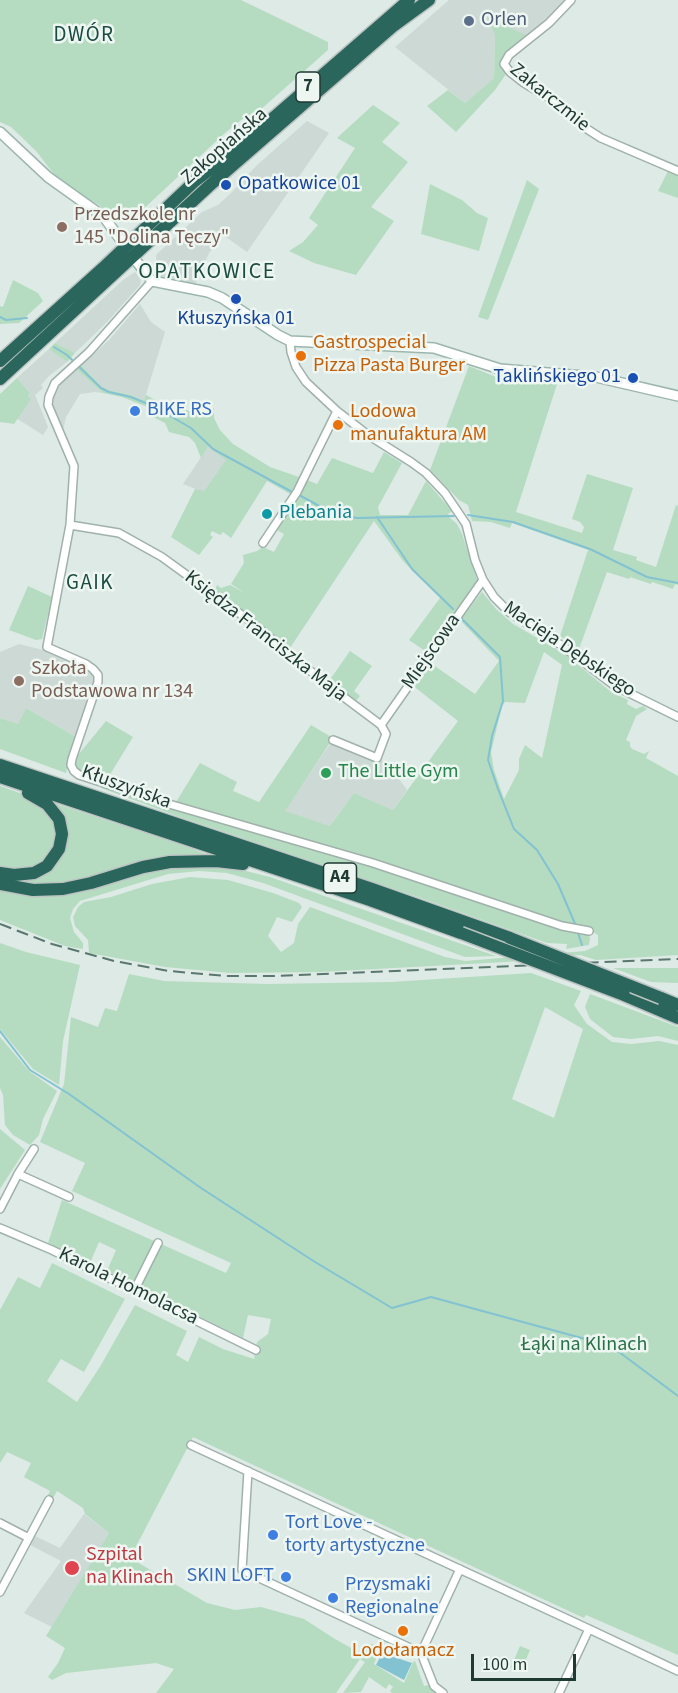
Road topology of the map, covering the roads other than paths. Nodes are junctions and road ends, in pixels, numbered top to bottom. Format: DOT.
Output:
graph roads {
  1 [pos="409,0"];
  2 [pos="429,0"];
  3 [pos="571,0"];
  4 [pos="0,132"];
  5 [pos="678,171"];
  6 [pos="126,246"];
  7 [pos="133,257"];
  8 [pos="152,281"];
  9 [pos="290,341"];
  10 [pos="0,361"];
  11 [pos="0,379"];
  12 [pos="678,396"];
  13 [pos="337,411"];
  14 [pos="70,525"];
  15 [pos="263,543"];
  16 [pos="483,580"];
  17 [pos="678,717"];
  18 [pos="381,725"];
  19 [pos="333,740"];
  20 [pos="0,765"];
  21 [pos="0,778"];
  22 [pos="279,870"];
  23 [pos="0,873"];
  24 [pos="0,884"];
  25 [pos="589,931"];
  26 [pos="678,1005"];
  27 [pos="678,1018"];
  28 [pos="34,1149"];
  29 [pos="18,1174"];
  30 [pos="69,1197"];
  31 [pos="0,1209"];
  32 [pos="0,1228"];
  33 [pos="158,1243"];
  34 [pos="134,1291"];
  35 [pos="256,1350"];
  36 [pos="191,1445"];
  37 [pos="248,1471"];
  38 [pos="49,1500"];
  39 [pos="0,1523"];
  40 [pos="29,1538"];
  41 [pos="460,1569"];
  42 [pos="0,1592"];
  43 [pos="589,1629"];
  44 [pos="421,1653"];
  45 [pos="678,1671"];
  46 [pos="443,1693"];
  47 [pos="559,1693"];
  1 -- 6 [label="highway, Zakopiańska / 7"];
  2 -- 7 [label="highway, Zakopiańska / 7"];
  3 -- 5 [label="street, Zakarczmie"];
  4 -- 6 [label="street"];
  6 -- 7 [label="street"];
  6 -- 10 [label="highway, Zakopiańska / 7"];
  7 -- 8 [label="street"];
  7 -- 11 [label="highway, Zakopiańska / 7"];
  8 -- 9 [label="street"];
  8 -- 14 [label="street, Kłuszyńska"];
  9 -- 12 [label="street"];
  9 -- 13 [label="street, Macieja Dębskiego"];
  13 -- 15 [label="street"];
  13 -- 16 [label="street, Macieja Dębskiego"];
  14 -- 18 [label="street, Księdza Franciszka Maja"];
  14 -- 25 [label="street, Kłuszyńska"];
  16 -- 17 [label="street, Macieja Dębskiego"];
  16 -- 18 [label="street, Miejscowa"];
  18 -- 19 [label="street"];
  20 -- 26 [label="highway, A4, bridge"];
  21 -- 22 [label="highway, A4"];
  21 -- 23 [label="highway"];
  22 -- 24 [label="highway"];
  22 -- 27 [label="highway, A4, bridge"];
  28 -- 29 [label="street"];
  29 -- 30 [label="street"];
  29 -- 31 [label="street"];
  32 -- 34 [label="street, Karola Homolacsa"];
  33 -- 34 [label="street"];
  34 -- 35 [label="street, Karola Homolacsa"];
  36 -- 37 [label="street"];
  37 -- 41 [label="street"];
  37 -- 44 [label="street"];
  38 -- 40 [label="street"];
  39 -- 40 [label="street"];
  40 -- 42 [label="street"];
  41 -- 43 [label="street"];
  41 -- 44 [label="street"];
  43 -- 45 [label="street"];
  43 -- 47 [label="street"];
  44 -- 46 [label="street"];
}
